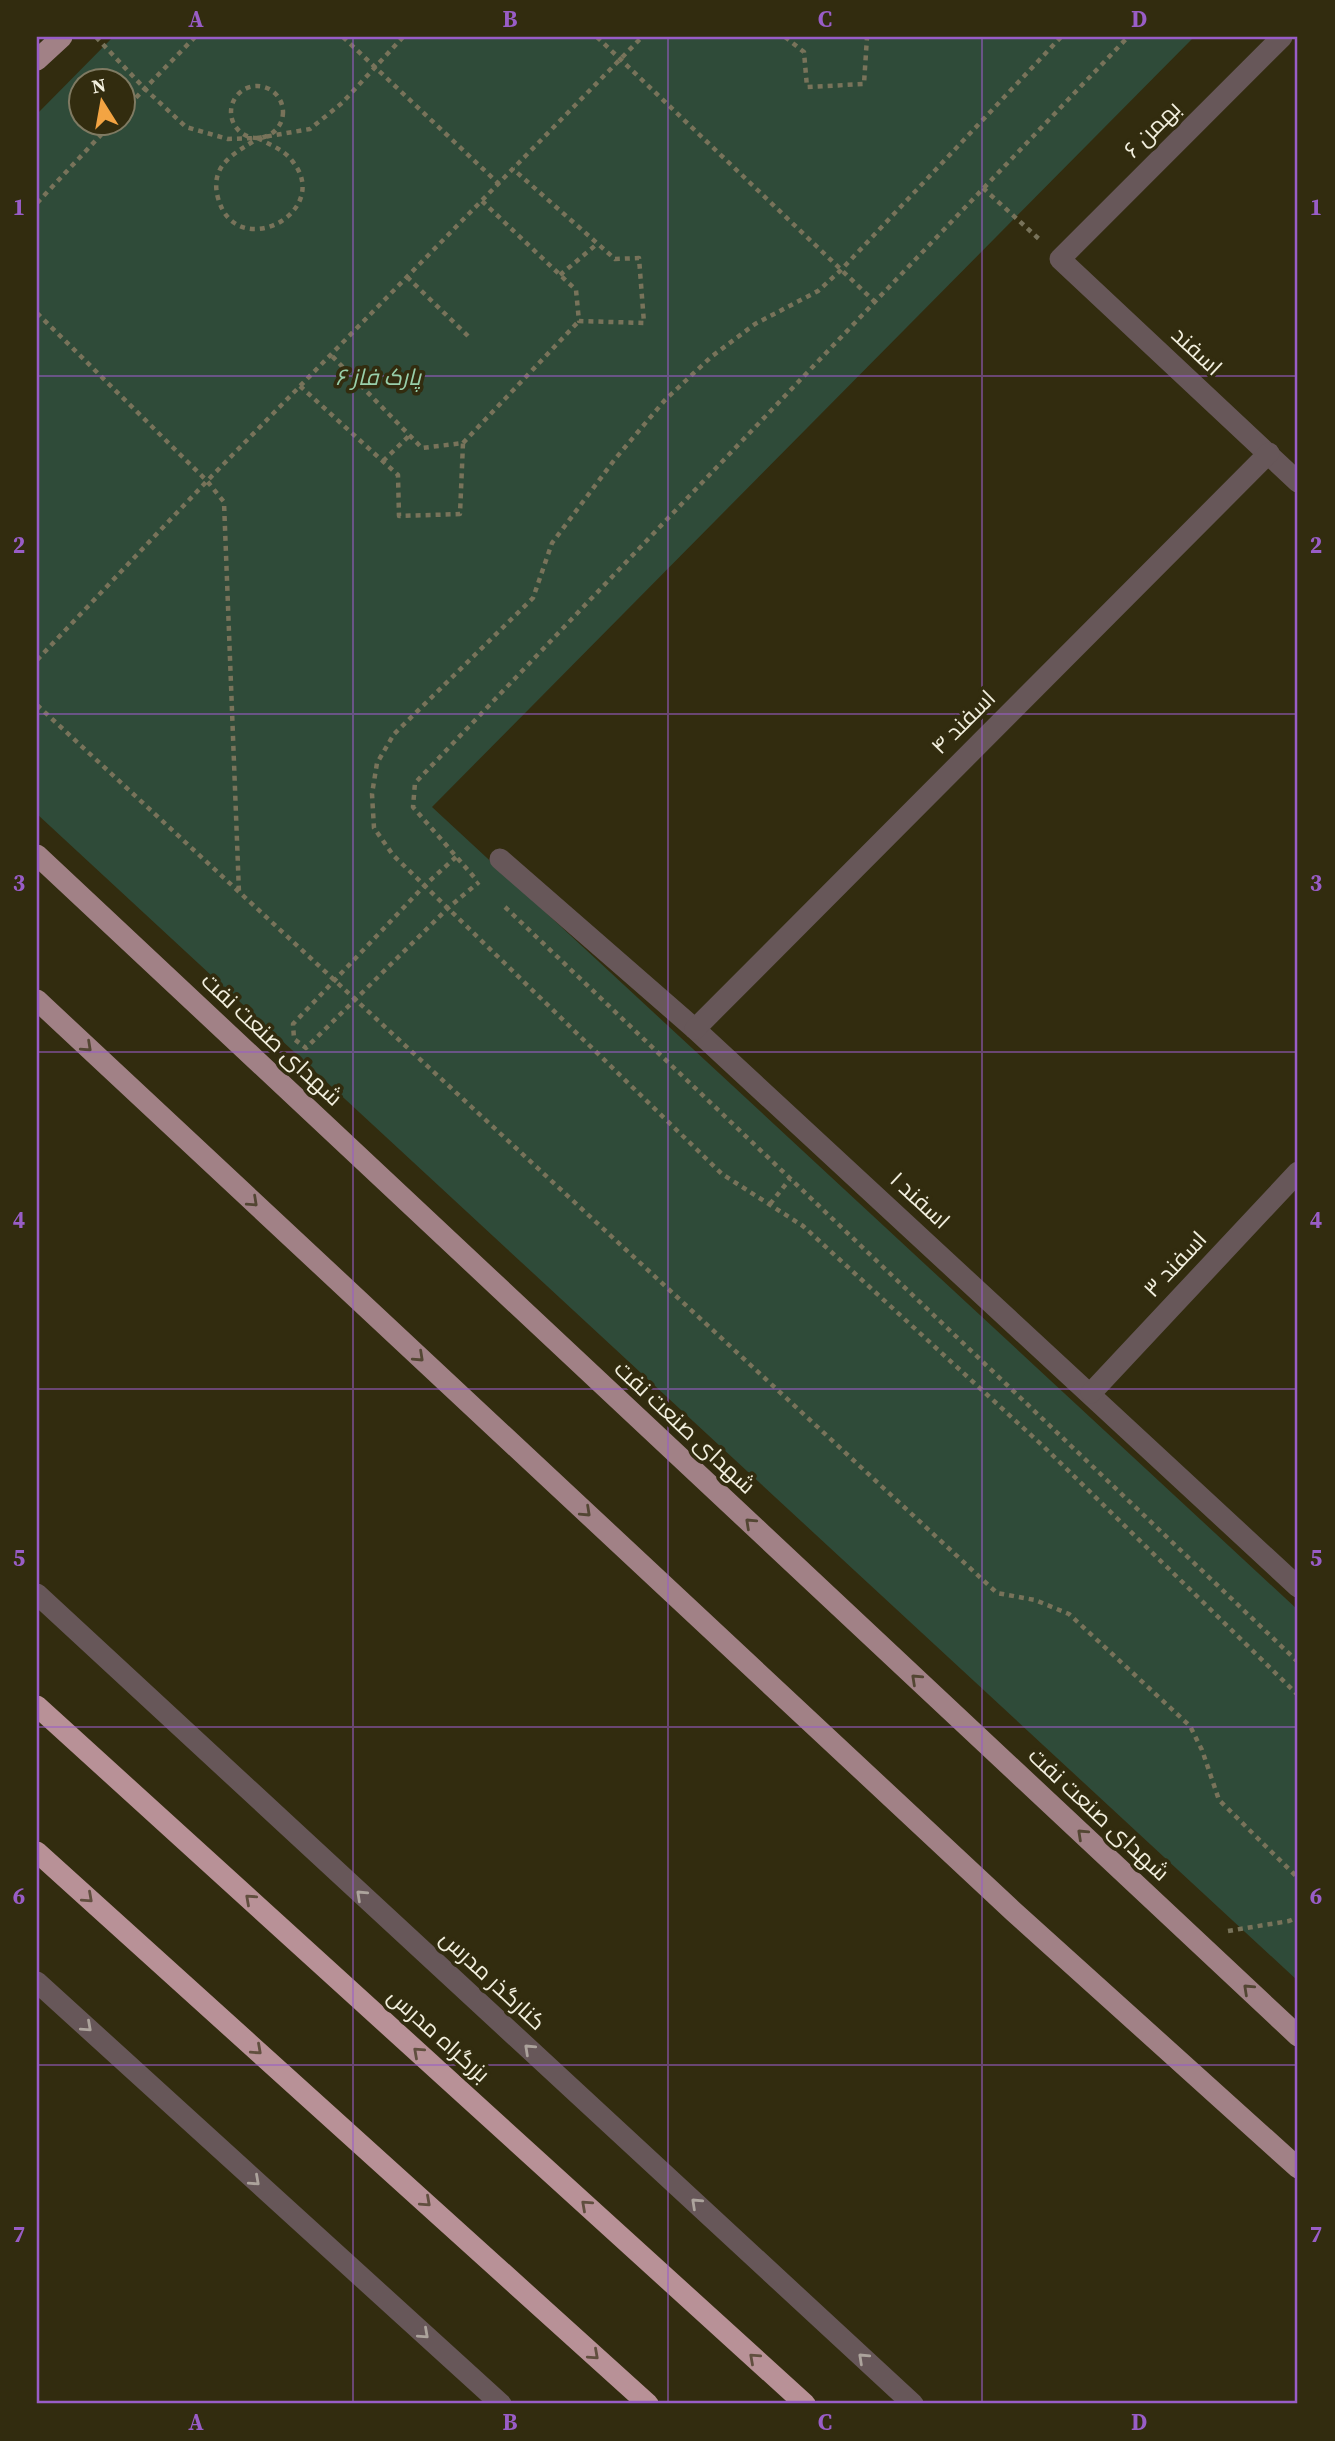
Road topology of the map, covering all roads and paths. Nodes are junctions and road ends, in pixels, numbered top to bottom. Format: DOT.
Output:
graph roads {
  1 [pos="62,37"];
  2 [pos="96,37"];
  3 [pos="195,37"];
  4 [pos="343,37"];
  5 [pos="403,37"];
  6 [pos="597,37"];
  7 [pos="642,37"];
  8 [pos="786,37"];
  9 [pos="867,37"];
  10 [pos="1061,37"];
  11 [pos="1128,37"];
  12 [pos="1282,37"];
  13 [pos="37,60"];
  14 [pos="619,60"];
  15 [pos="376,67"];
  16 [pos="145,89"];
  17 [pos="136,98"];
  18 [pos="100,136"];
  19 [pos="258,138"];
  20 [pos="513,169"];
  21 [pos="499,184"];
  22 [pos="983,188"];
  23 [pos="482,201"];
  24 [pos="37,203"];
  25 [pos="597,244"];
  26 [pos="1060,259"];
  27 [pos="841,270"];
  28 [pos="560,275"];
  29 [pos="407,277"];
  30 [pos="875,302"];
  31 [pos="37,313"];
  32 [pos="579,321"];
  33 [pos="468,336"];
  34 [pos="331,355"];
  35 [pos="300,386"];
  36 [pos="410,435"];
  37 [pos="463,443"];
  38 [pos="1269,453"];
  39 [pos="383,461"];
  40 [pos="207,481"];
  41 [pos="1298,482"];
  42 [pos="37,660"];
  43 [pos="37,705"];
  44 [pos="37,855"];
  45 [pos="456,857"];
  46 [pos="500,859"];
  47 [pos="478,882"];
  48 [pos="425,885"];
  49 [pos="489,892"];
  50 [pos="239,893"];
  51 [pos="499,901"];
  52 [pos="448,908"];
  53 [pos="335,981"];
  54 [pos="37,1000"];
  55 [pos="356,1000"];
  56 [pos="695,1029"];
  57 [pos="1298,1172"];
  58 [pos="790,1179"];
  59 [pos="770,1204"];
  60 [pos="1091,1393"];
  61 [pos="1298,1587"];
  62 [pos="37,1594"];
  63 [pos="1298,1662"];
  64 [pos="1298,1695"];
  65 [pos="37,1706"];
  66 [pos="37,1852"];
  67 [pos="1298,1878"];
  68 [pos="1298,1917"];
  69 [pos="1193,1938"];
  70 [pos="37,1982"];
  71 [pos="1298,2036"];
  72 [pos="1298,2168"];
  73 [pos="501,2404"];
  74 [pos="648,2404"];
  75 [pos="805,2404"];
  76 [pos="913,2404"];
  1 -- 13 [label="main road"];
  2 -- 16 [label="path"];
  3 -- 16 [label="path"];
  4 -- 15 [label="path"];
  5 -- 15 [label="path"];
  6 -- 14 [label="path"];
  7 -- 14 [label="path"];
  8 -- 9 [label="path"];
  10 -- 27 [label="path"];
  11 -- 22 [label="path"];
  12 -- 26 [label="street, بهمن ۶"];
  14 -- 20 [label="path"];
  14 -- 27 [label="path"];
  15 -- 19 [label="path"];
  15 -- 21 [label="path"];
  16 -- 17 [label="path"];
  16 -- 19 [label="path"];
  18 -- 24 [label="path"];
  19 -- 19 [label="path"];
  19 -- 19 [label="path"];
  20 -- 21 [label="path"];
  20 -- 25 [label="path"];
  21 -- 23 [label="path"];
  22 -- 26 [label="path"];
  22 -- 30 [label="path"];
  23 -- 28 [label="path"];
  23 -- 29 [label="path"];
  25 -- 28 [label="path"];
  25 -- 32 [label="path"];
  26 -- 38 [label="street, اسفند"];
  27 -- 30 [label="path"];
  27 -- 48 [label="path"];
  28 -- 32 [label="path"];
  29 -- 33 [label="path"];
  29 -- 34 [label="path"];
  30 -- 45 [label="path"];
  31 -- 40 [label="path"];
  32 -- 37 [label="path"];
  34 -- 35 [label="path"];
  34 -- 36 [label="path"];
  35 -- 39 [label="path"];
  35 -- 40 [label="path"];
  36 -- 37 [label="path"];
  36 -- 39 [label="path"];
  37 -- 39 [label="path"];
  38 -- 41 [label="street, اسفند"];
  38 -- 56 [label="street, اسفند ۴"];
  40 -- 42 [label="path"];
  40 -- 50 [label="path"];
  43 -- 50 [label="path"];
  69 -- 44 [label="main road, شهدای صنعت نفت, one-way"];
  45 -- 47 [label="path"];
  45 -- 48 [label="path"];
  46 -- 56 [label="street, اسفند ۱"];
  47 -- 49 [label="path"];
  47 -- 52 [label="path"];
  48 -- 52 [label="path"];
  48 -- 53 [label="path"];
  50 -- 53 [label="path"];
  51 -- 58 [label="path"];
  52 -- 55 [label="path"];
  52 -- 59 [label="path"];
  53 -- 55 [label="path"];
  53 -- 55 [label="path"];
  54 -- 72 [label="main road, one-way"];
  55 -- 67 [label="path"];
  56 -- 60 [label="street, اسفند ۱"];
  57 -- 60 [label="street, اسفند ۳"];
  58 -- 59 [label="path"];
  58 -- 63 [label="path"];
  59 -- 64 [label="path"];
  60 -- 61 [label="street, اسفند ۱"];
  76 -- 62 [label="street, کنارگذر مدرس, one-way"];
  75 -- 65 [label="highway, بزرگراه مدرس, one-way"];
  66 -- 74 [label="highway, one-way"];
  68 -- 69 [label="path"];
  71 -- 69 [label="main road, شهدای صنعت نفت, one-way"];
  70 -- 73 [label="street, one-way"];
}
